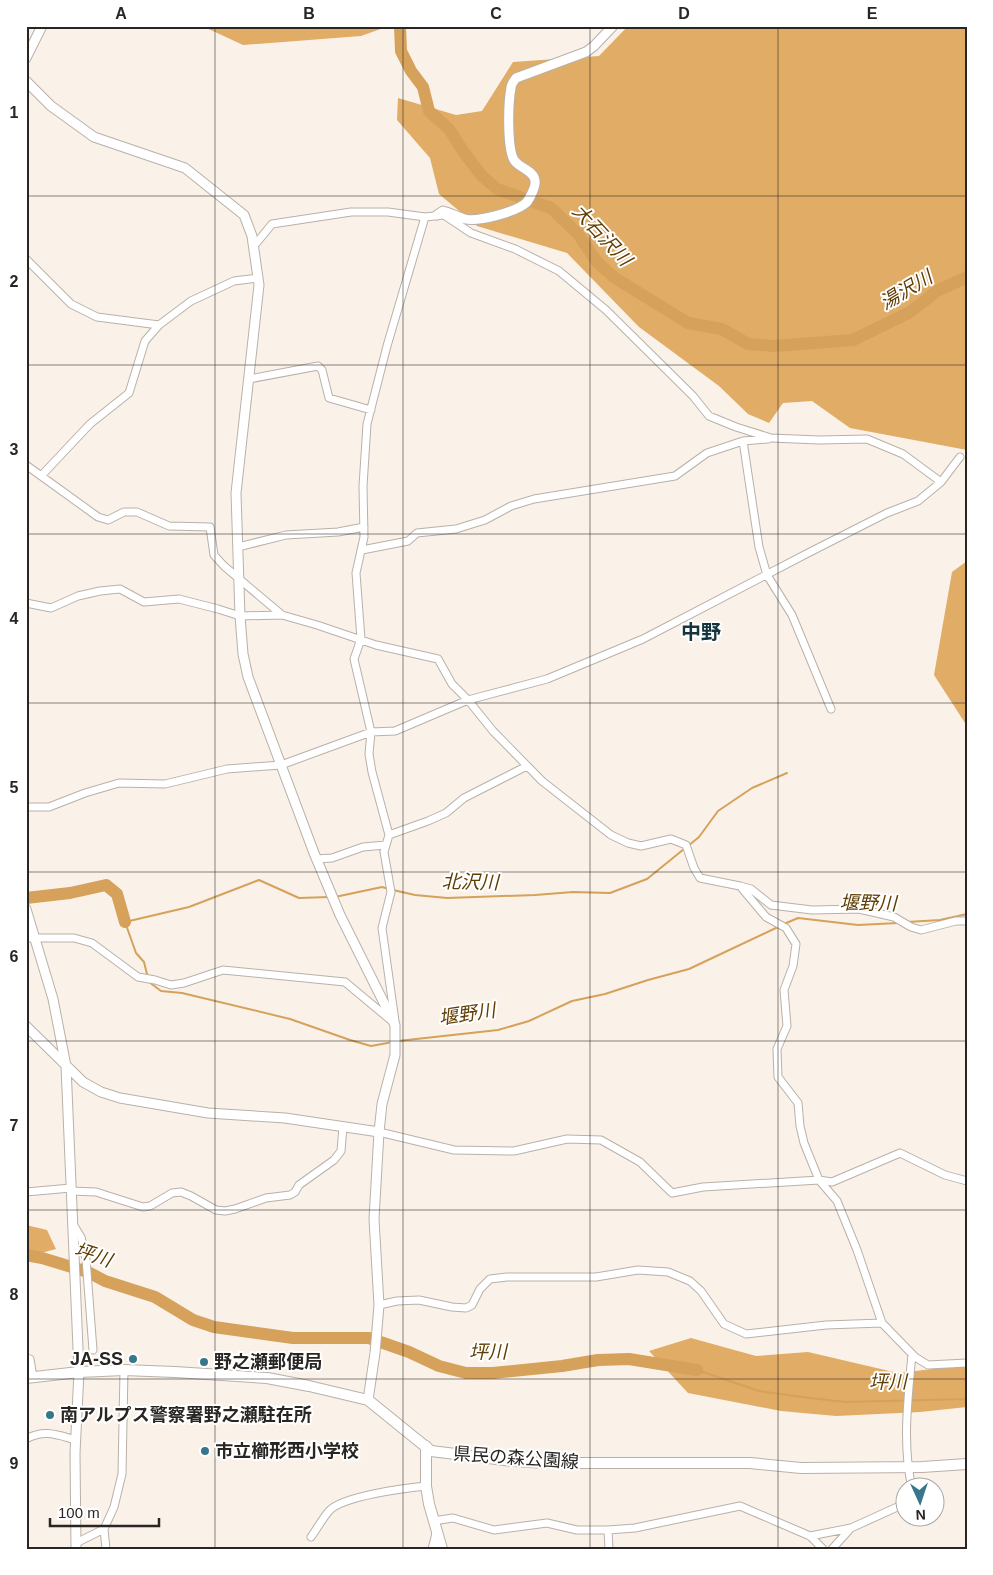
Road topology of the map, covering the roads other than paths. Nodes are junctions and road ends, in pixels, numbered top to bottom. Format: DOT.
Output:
graph roads {
  1 [pos="42,26"];
  2 [pos="612,26"];
  3 [pos="26,58"];
  4 [pos="26,81"];
  5 [pos="437,215"];
  6 [pos="425,217"];
  7 [pos="254,246"];
  8 [pos="26,259"];
  9 [pos="258,278"];
  10 [pos="158,325"];
  11 [pos="249,379"];
  12 [pos="371,410"];
  13 [pos="771,438"];
  14 [pos="743,441"];
  15 [pos="960,457"];
  16 [pos="26,464"];
  17 [pos="41,476"];
  18 [pos="942,482"];
  19 [pos="364,527"];
  20 [pos="238,547"];
  21 [pos="362,550"];
  22 [pos="768,575"];
  23 [pos="239,580"];
  24 [pos="26,602"];
  25 [pos="282,615"];
  26 [pos="240,616"];
  27 [pos="361,639"];
  28 [pos="468,700"];
  29 [pos="831,709"];
  30 [pos="371,732"];
  31 [pos="281,765"];
  32 [pos="527,766"];
  33 [pos="26,807"];
  34 [pos="389,835"];
  35 [pos="386,845"];
  36 [pos="316,859"];
  37 [pos="740,886"];
  38 [pos="26,910"];
  39 [pos="967,921"];
  40 [pos="30,939"];
  41 [pos="396,1024"];
  42 [pos="26,1026"];
  43 [pos="66,1066"];
  44 [pos="343,1127"];
  45 [pos="379,1132"];
  46 [pos="819,1180"];
  47 [pos="967,1181"];
  48 [pos="71,1190"];
  49 [pos="26,1192"];
  50 [pos="73,1224"];
  51 [pos="378,1309"];
  52 [pos="882,1323"];
  53 [pos="93,1350"];
  54 [pos="912,1354"];
  55 [pos="26,1358"];
  56 [pos="967,1363"];
  57 [pos="124,1370"];
  58 [pos="79,1372"];
  59 [pos="30,1377"];
  60 [pos="368,1400"];
  61 [pos="26,1439"];
  62 [pos="76,1440"];
  63 [pos="426,1446"];
  64 [pos="967,1464"];
  65 [pos="907,1467"];
  66 [pos="910,1478"];
  67 [pos="426,1486"];
  68 [pos="896,1508"];
  69 [pos="433,1521"];
  70 [pos="852,1528"];
  71 [pos="104,1529"];
  72 [pos="608,1530"];
  73 [pos="436,1533"];
  74 [pos="810,1536"];
  75 [pos="311,1537"];
  76 [pos="76,1546"];
  77 [pos="106,1549"];
  78 [pos="432,1549"];
  79 [pos="442,1549"];
  80 [pos="609,1549"];
  81 [pos="823,1549"];
  82 [pos="832,1549"];
  1 -- 3 [label="street"];
  2 -- 5 [label="street"];
  4 -- 7 [label="street"];
  5 -- 6 [label="street"];
  5 -- 13 [label="street"];
  6 -- 7 [label="street"];
  6 -- 12 [label="street"];
  7 -- 9 [label="street"];
  8 -- 10 [label="street"];
  9 -- 10 [label="street"];
  9 -- 11 [label="street"];
  10 -- 17 [label="street"];
  11 -- 12 [label="street"];
  11 -- 20 [label="street"];
  12 -- 19 [label="street"];
  13 -- 14 [label="street"];
  13 -- 18 [label="street"];
  14 -- 21 [label="street"];
  14 -- 22 [label="street"];
  15 -- 18 [label="street"];
  16 -- 17 [label="street"];
  17 -- 23 [label="street"];
  18 -- 22 [label="street"];
  19 -- 20 [label="street"];
  19 -- 21 [label="street"];
  20 -- 23 [label="street"];
  21 -- 27 [label="street"];
  22 -- 28 [label="street"];
  22 -- 29 [label="street"];
  23 -- 25 [label="street"];
  23 -- 26 [label="street"];
  24 -- 26 [label="street"];
  25 -- 26 [label="street"];
  25 -- 27 [label="street"];
  26 -- 31 [label="street"];
  27 -- 28 [label="street"];
  27 -- 30 [label="street"];
  28 -- 30 [label="street"];
  28 -- 32 [label="street"];
  30 -- 31 [label="street"];
  30 -- 34 [label="street"];
  31 -- 33 [label="street"];
  31 -- 36 [label="street"];
  32 -- 34 [label="street"];
  32 -- 37 [label="street"];
  34 -- 35 [label="street"];
  35 -- 36 [label="street"];
  35 -- 41 [label="street"];
  36 -- 41 [label="street"];
  37 -- 39 [label="street"];
  37 -- 46 [label="street"];
  38 -- 40 [label="street"];
  40 -- 41 [label="street"];
  40 -- 43 [label="street"];
  41 -- 45 [label="street"];
  42 -- 43 [label="street"];
  43 -- 44 [label="street"];
  43 -- 48 [label="street"];
  44 -- 45 [label="street"];
  44 -- 48 [label="street"];
  45 -- 46 [label="street"];
  45 -- 51 [label="street"];
  46 -- 47 [label="street"];
  46 -- 52 [label="street"];
  48 -- 49 [label="street"];
  48 -- 50 [label="street"];
  50 -- 53 [label="street"];
  50 -- 58 [label="street"];
  51 -- 52 [label="street"];
  51 -- 60 [label="street"];
  52 -- 54 [label="street"];
  54 -- 56 [label="street"];
  54 -- 65 [label="street"];
  55 -- 59 [label="street"];
  57 -- 58 [label="main road, 県民の森公園線"];
  57 -- 60 [label="main road, 県民の森公園線"];
  57 -- 71 [label="street"];
  58 -- 59 [label="main road, 県民の森公園線"];
  58 -- 62 [label="street"];
  60 -- 63 [label="main road, 県民の森公園線"];
  61 -- 62 [label="street"];
  62 -- 76 [label="street"];
  63 -- 65 [label="main road, 県民の森公園線"];
  63 -- 67 [label="main road"];
  64 -- 65 [label="main road, 県民の森公園線"];
  65 -- 66 [label="street"];
  67 -- 69 [label="main road"];
  67 -- 75 [label="street"];
  68 -- 70 [label="street"];
  69 -- 72 [label="street"];
  69 -- 73 [label="main road"];
  70 -- 74 [label="street"];
  70 -- 82 [label="street"];
  71 -- 76 [label="street"];
  71 -- 77 [label="street"];
  72 -- 74 [label="street"];
  72 -- 80 [label="street"];
  73 -- 78 [label="street"];
  73 -- 79 [label="main road"];
  74 -- 81 [label="street"];
}
